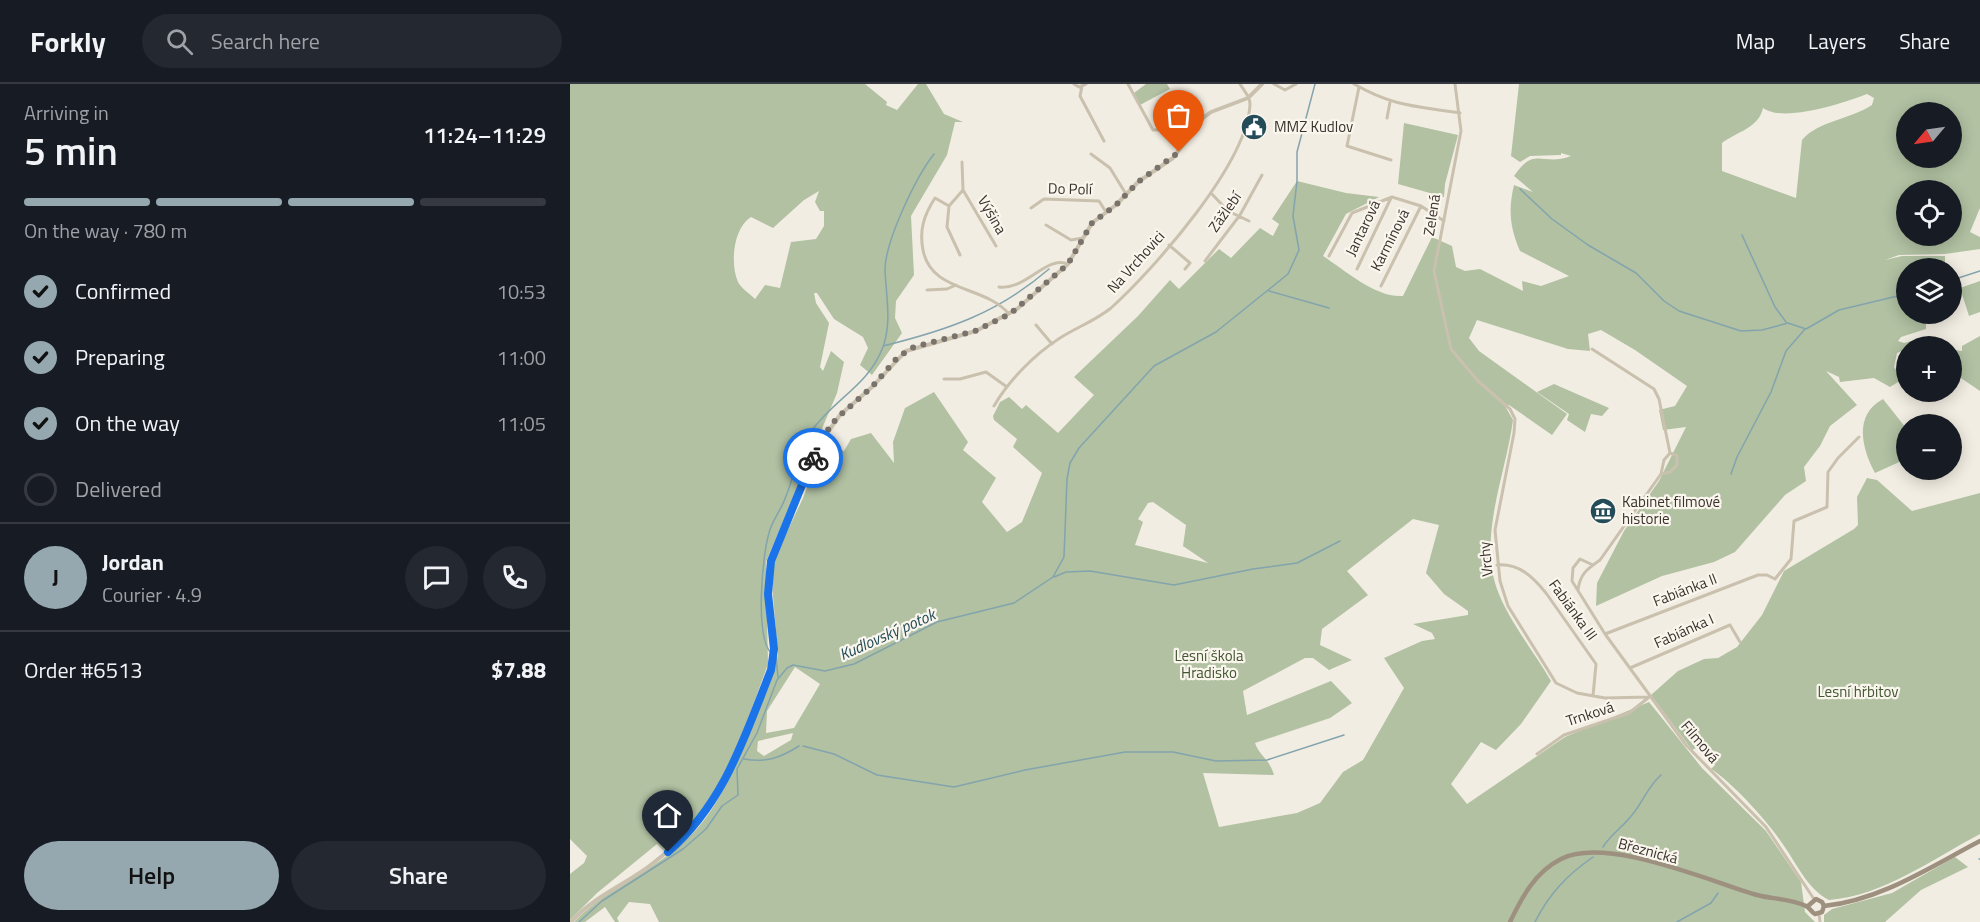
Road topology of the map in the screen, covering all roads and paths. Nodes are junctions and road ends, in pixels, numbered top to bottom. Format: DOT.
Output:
graph roads {
  1 [pos="1074,84"];
  2 [pos="1086,84"];
  3 [pos="1128,84"];
  4 [pos="1240,84"];
  5 [pos="1262,84"];
  6 [pos="1274,84"];
  7 [pos="1296,84"];
  8 [pos="1354,84"];
  9 [pos="1455,84"];
  10 [pos="1082,86"];
  11 [pos="1359,87"];
  12 [pos="1249,97"];
  13 [pos="1390,102"];
  14 [pos="1460,112"];
  15 [pos="1386,118"];
  16 [pos="1188,139"];
  17 [pos="1104,141"];
  18 [pos="1387,152"];
  19 [pos="1091,154"];
  20 [pos="1385,158"];
  21 [pos="1391,160"];
  22 [pos="962,162"];
  23 [pos="1262,175"];
  24 [pos="963,190"];
  25 [pos="1210,193"];
  26 [pos="1126,194"];
  27 [pos="1392,197"];
  28 [pos="949,206"];
  29 [pos="1421,206"];
  30 [pos="1031,208"];
  31 [pos="1106,212"];
  32 [pos="1239,217"];
  33 [pos="1249,221"];
  34 [pos="1444,221"];
  35 [pos="1046,225"];
  36 [pos="1083,238"];
  37 [pos="1169,245"];
  38 [pos="996,246"];
  39 [pos="960,255"];
  40 [pos="1329,256"];
  41 [pos="1205,261"];
  42 [pos="1068,264"];
  43 [pos="1185,269"];
  44 [pos="1356,269"];
  45 [pos="956,285"];
  46 [pos="1381,286"];
  47 [pos="999,287"];
  48 [pos="927,290"];
  49 [pos="1010,314"];
  50 [pos="1036,325"];
  51 [pos="1052,344"];
  52 [pos="1451,349"];
  53 [pos="1592,350"];
  54 [pos="944,379"];
  55 [pos="1007,387"];
  56 [pos="994,406"];
  57 [pos="1859,436"];
  58 [pos="1854,441"];
  59 [pos="1858,447"];
  60 [pos="1670,453"];
  61 [pos="1661,474"];
  62 [pos="1497,565"];
  63 [pos="1593,565"];
  64 [pos="1578,592"];
  65 [pos="1605,634"];
  66 [pos="1740,642"];
  67 [pos="1630,668"];
  68 [pos="1593,696"];
  69 [pos="1650,697"];
  70 [pos="1537,754"];
  71 [pos="1980,841"];
  72 [pos="1814,899"];
  73 [pos="1808,906"];
  74 [pos="1824,906"];
  75 [pos="1819,914"];
  76 [pos="571,922"];
  77 [pos="1510,922"];
  78 [pos="1820,922"];
  1 -- 10 [label="street"];
  2 -- 10 [label="street"];
  3 -- 16 [label="street"];
  4 -- 12 [label="street"];
  5 -- 12 [label="street"];
  6 -- 7 [label="street"];
  8 -- 11 [label="street"];
  9 -- 14 [label="street, Zelená"];
  10 -- 17 [label="street"];
  11 -- 13 [label="street"];
  11 -- 20 [label="street"];
  12 -- 16 [label="street"];
  12 -- 25 [label="street, Na Vrchovici"];
  13 -- 14 [label="street"];
  13 -- 15 [label="street"];
  14 -- 34 [label="street, Zelená"];
  16 -- 26 [label="street"];
  18 -- 20 [label="street"];
  19 -- 26 [label="street"];
  20 -- 21 [label="street"];
  22 -- 24 [label="street, Výšina"];
  23 -- 32 [label="street, Zážlebí"];
  24 -- 28 [label="street"];
  24 -- 38 [label="street, Výšina"];
  25 -- 32 [label="street"];
  25 -- 37 [label="street, Na Vrchovici"];
  26 -- 31 [label="street"];
  27 -- 29 [label="street"];
  27 -- 40 [label="street"];
  27 -- 44 [label="street, Jantarová"];
  28 -- 39 [label="street"];
  28 -- 45 [label="street"];
  29 -- 34 [label="street"];
  29 -- 46 [label="street, Karmínová"];
  30 -- 31 [label="street, Do Polí"];
  31 -- 36 [label="street"];
  32 -- 33 [label="street"];
  32 -- 41 [label="street, Zážlebí"];
  34 -- 52 [label="street, Zelená"];
  35 -- 36 [label="street"];
  36 -- 42 [label="street"];
  37 -- 43 [label="street"];
  37 -- 51 [label="street, Na Vrchovici"];
  42 -- 47 [label="street"];
  42 -- 49 [label="street"];
  45 -- 48 [label="street"];
  45 -- 49 [label="street"];
  49 -- 76 [label="street"];
  50 -- 51 [label="street"];
  51 -- 55 [label="street, Na Vrchovici"];
  52 -- 62 [label="street, Vrchy"];
  53 -- 60 [label="street"];
  54 -- 55 [label="street"];
  55 -- 56 [label="street, Na Vrchovici"];
  57 -- 58 [label="street"];
  58 -- 59 [label="street"];
  58 -- 65 [label="street, Fabiánka II"];
  60 -- 61 [label="street"];
  60 -- 61 [label="street"];
  61 -- 63 [label="street"];
  62 -- 68 [label="street, Vrchy"];
  62 -- 68 [label="street, Fabiánka III"];
  63 -- 64 [label="street"];
  63 -- 64 [label="street, Filmová"];
  64 -- 65 [label="street, Filmová"];
  65 -- 67 [label="street, Filmová"];
  66 -- 67 [label="street, Fabiánka I"];
  67 -- 69 [label="street, Filmová"];
  68 -- 69 [label="street, Vrchy"];
  69 -- 70 [label="street, Trnková"];
  69 -- 72 [label="street, Filmová"];
  71 -- 74 [label="main road"];
  72 -- 73 [label="main road"];
  72 -- 74 [label="main road"];
  73 -- 75 [label="main road, Březnická"];
  73 -- 77 [label="main road, Březnická"];
  74 -- 75 [label="main road"];
  75 -- 78 [label="street"];
}
